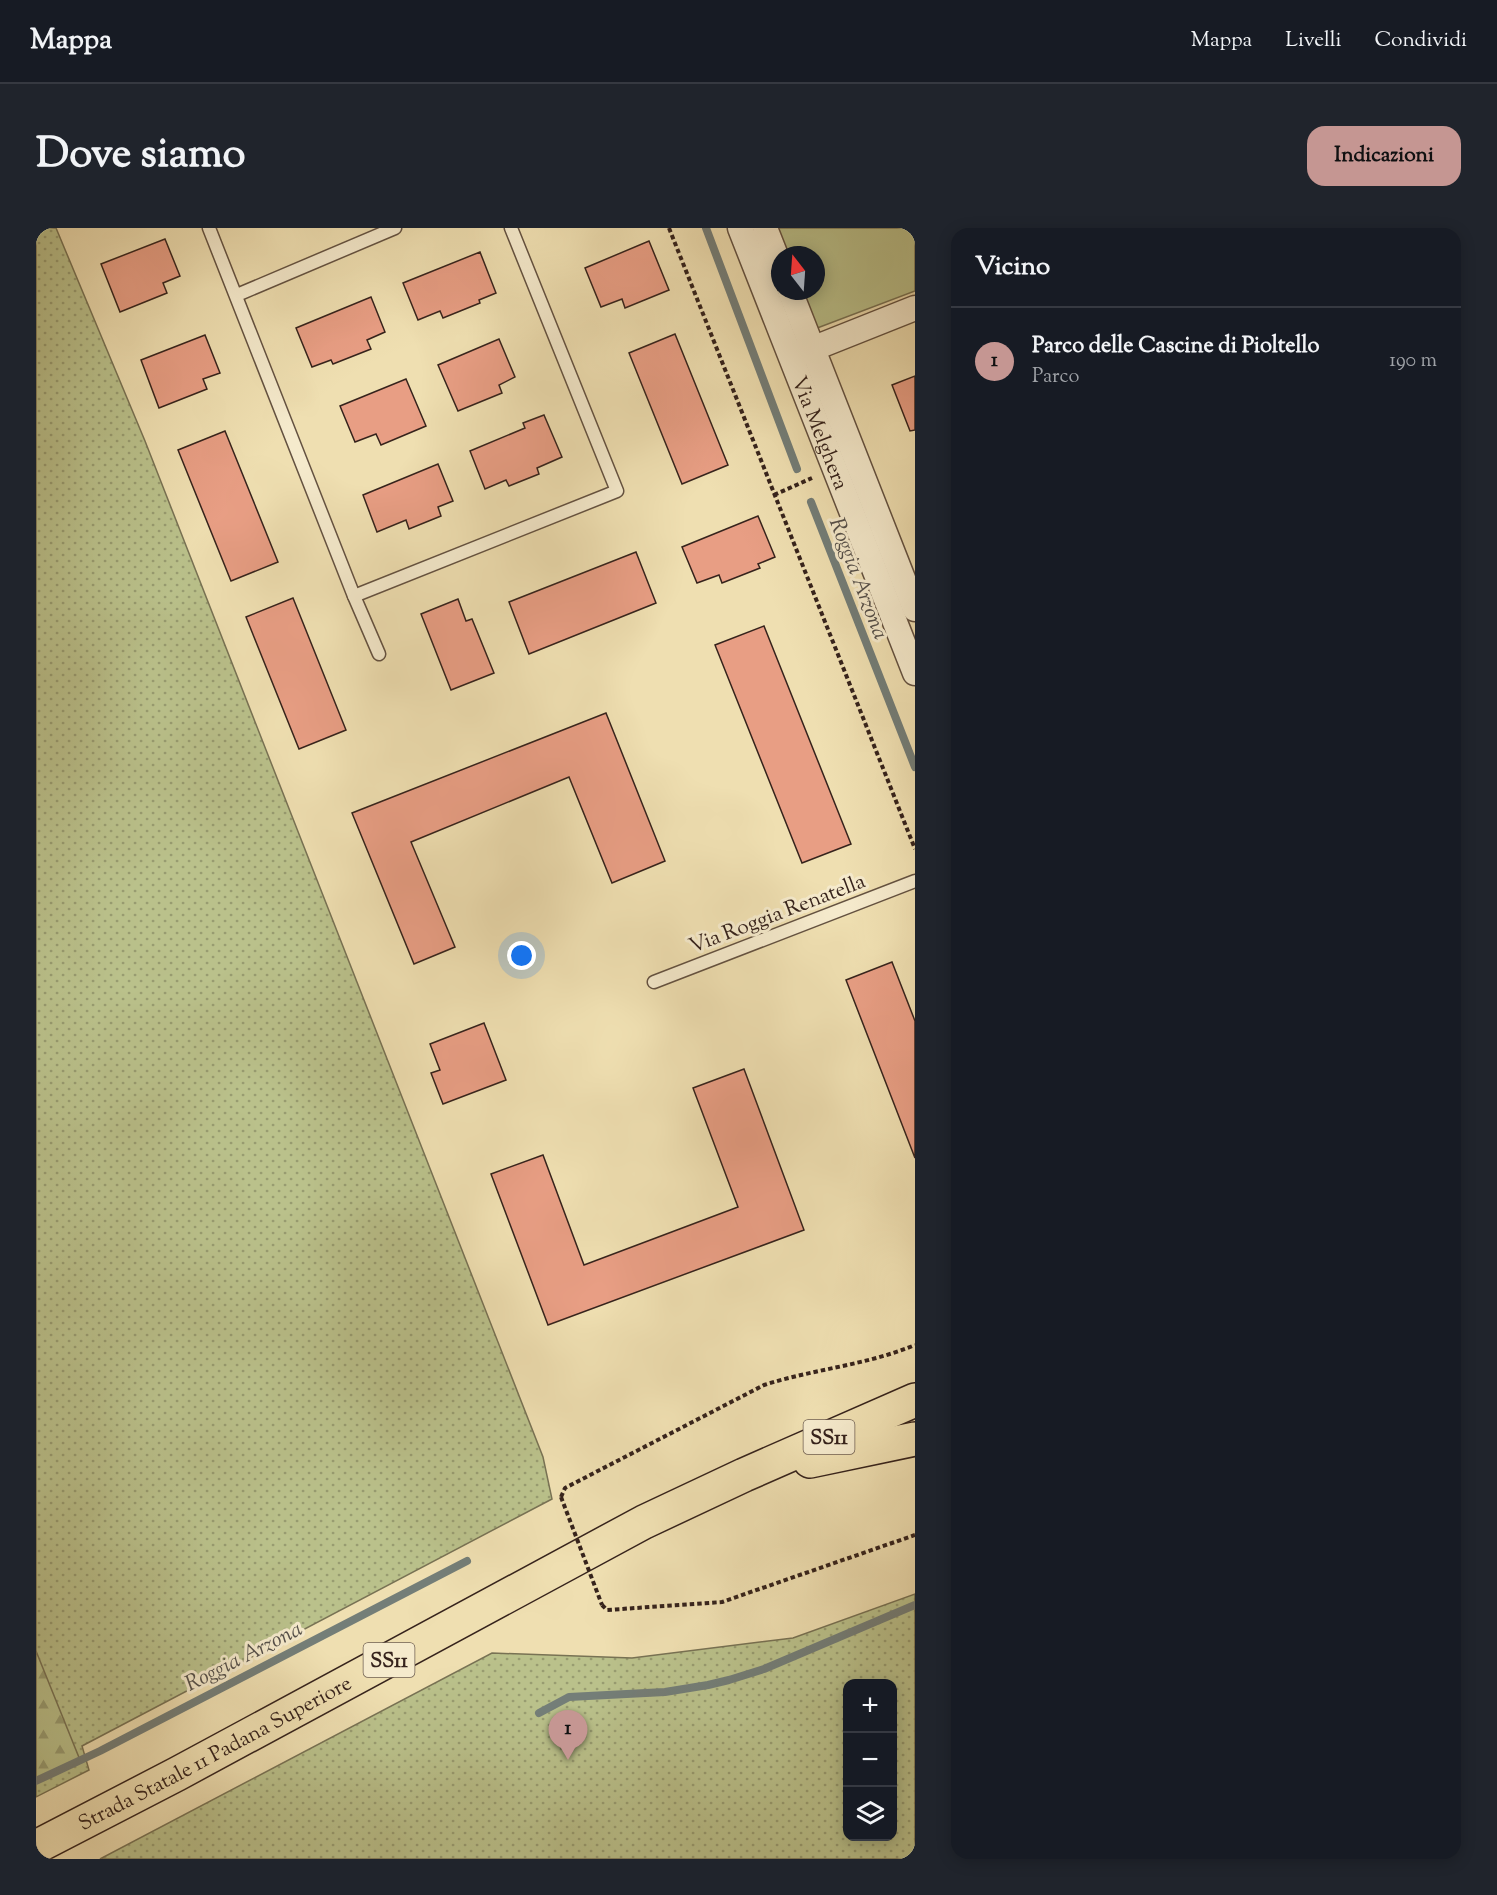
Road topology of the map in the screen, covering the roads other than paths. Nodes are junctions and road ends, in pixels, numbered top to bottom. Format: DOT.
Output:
graph roads {
  1 [pos="209,228"];
  2 [pos="395,228"];
  3 [pos="511,228"];
  4 [pos="740,228"];
  5 [pos="765,228"];
  6 [pos="772,246"];
  7 [pos="237,295"];
  8 [pos="792,300"];
  9 [pos="915,308"];
  10 [pos="802,353"];
  11 [pos="354,596"];
  12 [pos="915,609"];
  13 [pos="379,654"];
  14 [pos="915,673"];
  15 [pos="915,881"];
  16 [pos="654,982"];
  17 [pos="915,1400"];
  18 [pos="915,1439"];
  19 [pos="744,1475"];
  20 [pos="36,1847"];
  1 -- 7 [label="lane"];
  2 -- 7 [label="lane"];
  3 -- 11 [label="lane"];
  4 -- 10 [label="street, Via Melghera"];
  5 -- 6 [label="street"];
  7 -- 11 [label="lane"];
  8 -- 10 [label="street, Via Melghera"];
  9 -- 10 [label="street"];
  10 -- 12 [label="street, Via Melghera"];
  10 -- 14 [label="street, Via Melghera"];
  11 -- 13 [label="lane"];
  15 -- 16 [label="lane, Via Roggia Renatella"];
  17 -- 19 [label="main road, Strada Statale 11 Padana Superiore / SS11"];
  18 -- 19 [label="main road, Strada Statale 11 Padana Superiore / SS11"];
  19 -- 20 [label="main road, Strada Statale 11 Padana Superiore / SS11"];
}
